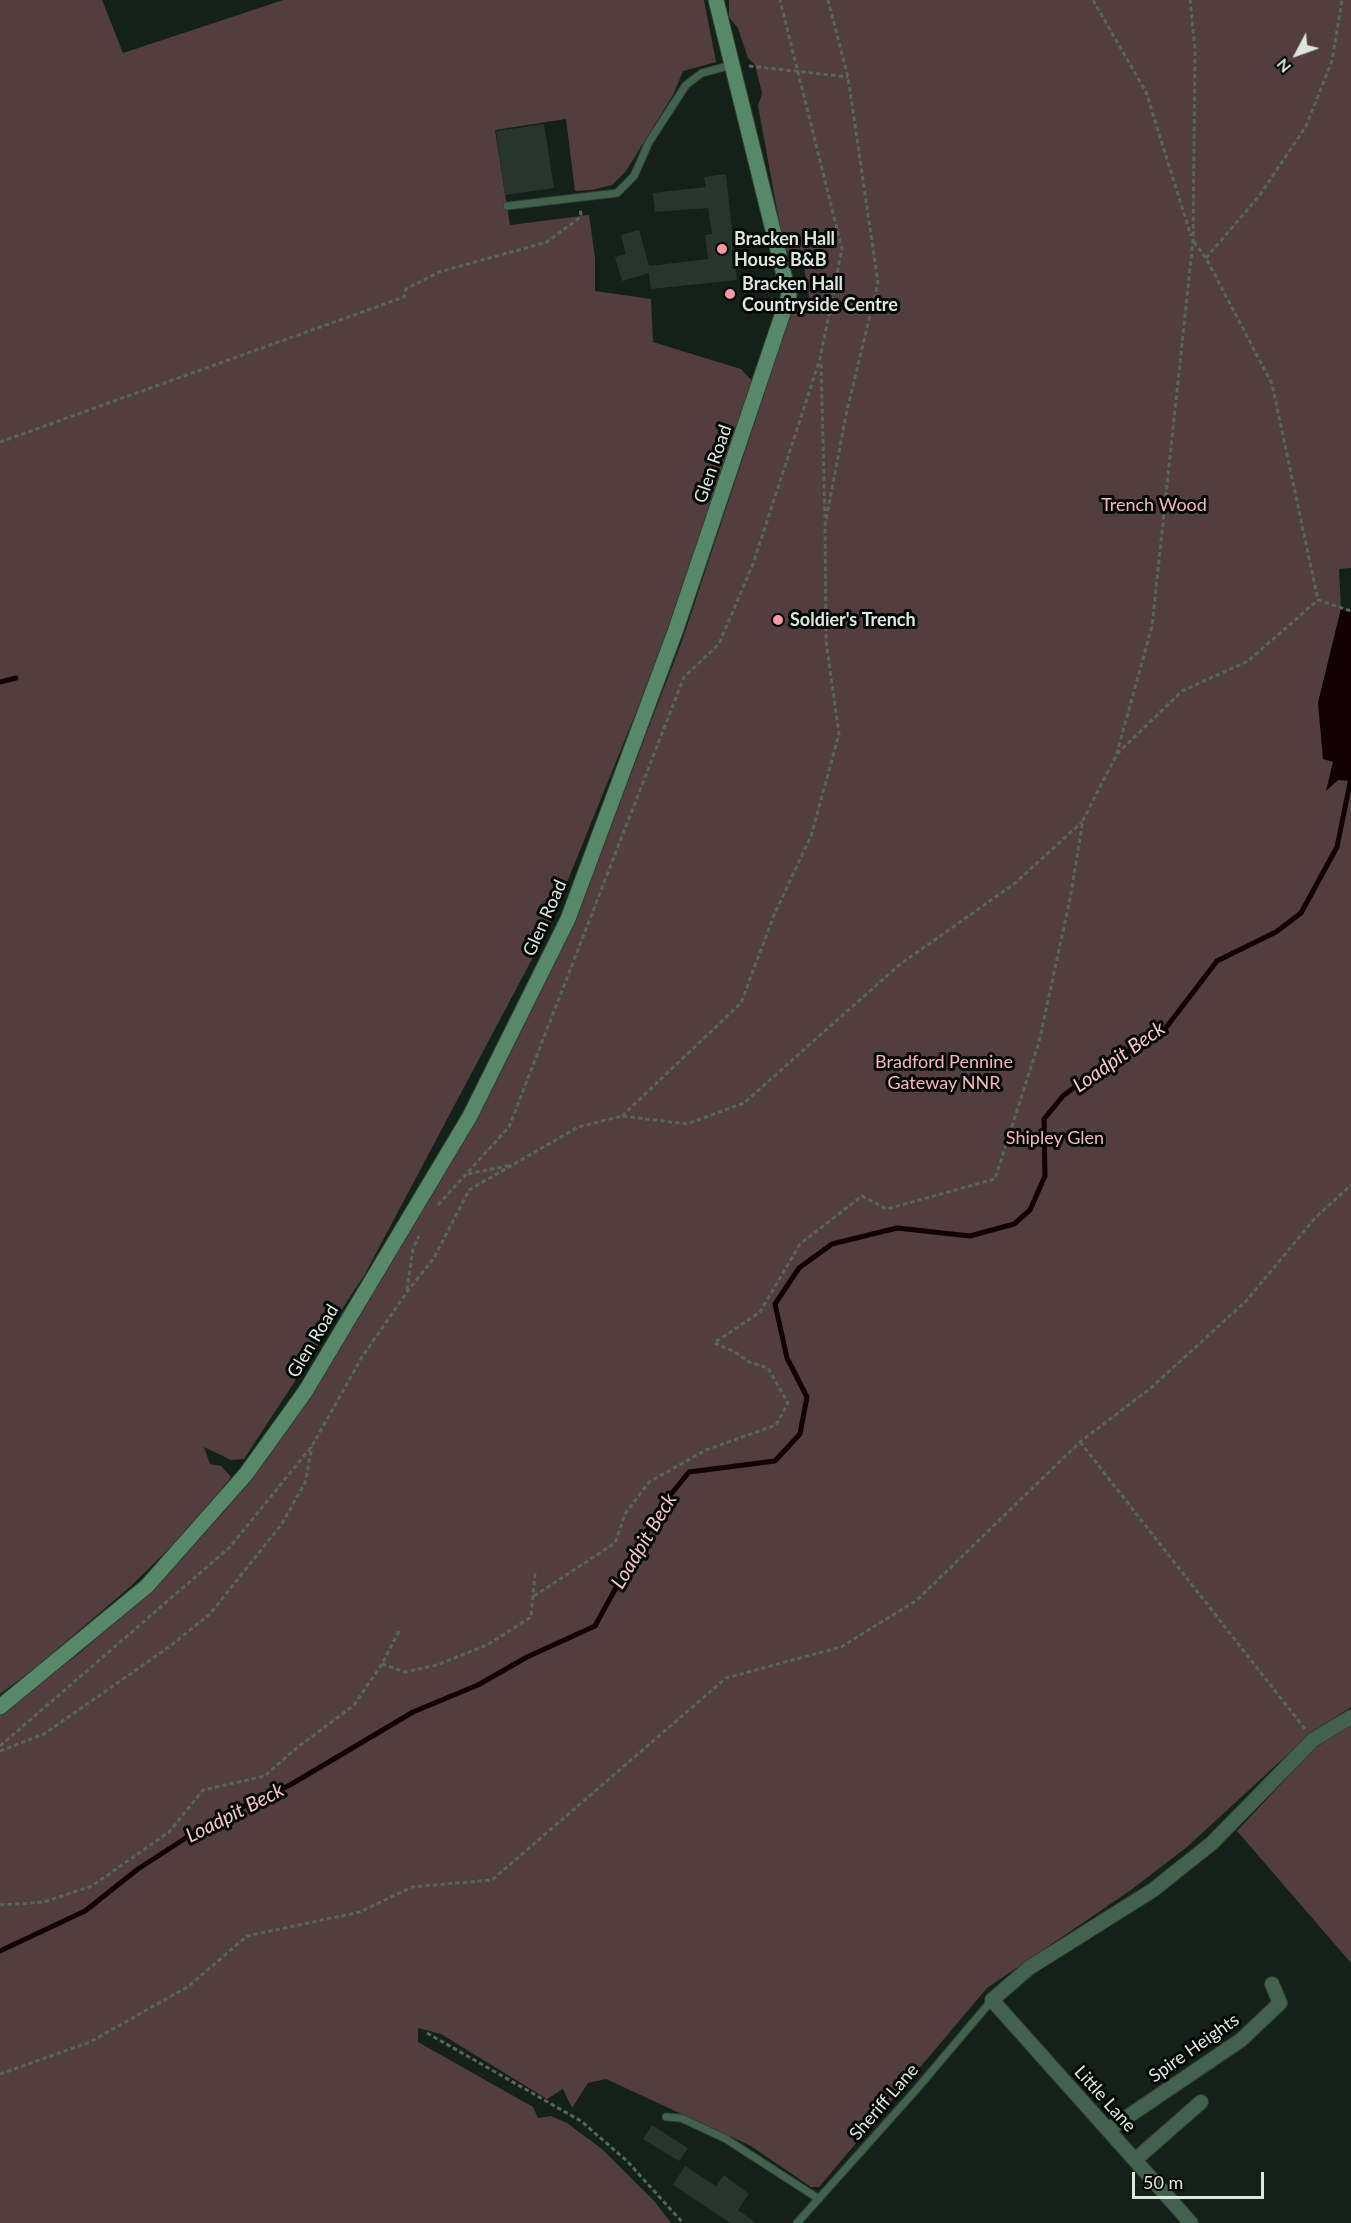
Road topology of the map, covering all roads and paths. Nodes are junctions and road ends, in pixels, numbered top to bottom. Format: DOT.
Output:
graph roads {
  1 [pos="716,0"];
  2 [pos="780,0"];
  3 [pos="828,0"];
  4 [pos="1092,0"];
  5 [pos="1190,0"];
  6 [pos="1342,0"];
  7 [pos="732,65"];
  8 [pos="798,71"];
  9 [pos="848,77"];
  10 [pos="507,206"];
  11 [pos="578,217"];
  12 [pos="1193,241"];
  13 [pos="1206,258"];
  14 [pos="820,359"];
  15 [pos="0,442"];
  16 [pos="825,525"];
  17 [pos="1318,600"];
  18 [pos="1351,611"];
  19 [pos="1116,756"];
  20 [pos="1083,820"];
  21 [pos="622,1116"];
  22 [pos="515,1164"];
  23 [pos="466,1174"];
  24 [pos="1351,1185"];
  25 [pos="1080,1442"];
  26 [pos="312,1446"];
  27 [pos="535,1573"];
  28 [pos="534,1596"];
  29 [pos="399,1631"];
  30 [pos="382,1664"];
  31 [pos="0,1707"];
  32 [pos="1351,1717"];
  33 [pos="1313,1740"];
  34 [pos="0,1746"];
  35 [pos="0,1751"];
  36 [pos="0,1905"];
  37 [pos="1272,1984"];
  38 [pos="992,2000"];
  39 [pos="427,2033"];
  40 [pos="0,2074"];
  41 [pos="1201,2102"];
  42 [pos="666,2117"];
  43 [pos="1108,2130"];
  44 [pos="1135,2160"];
  45 [pos="819,2199"];
  46 [pos="683,2223"];
  47 [pos="797,2223"];
  48 [pos="1191,2223"];
  1 -- 7 [label="street, Glen Road"];
  2 -- 8 [label="path"];
  3 -- 9 [label="path"];
  4 -- 12 [label="path"];
  5 -- 12 [label="path"];
  6 -- 13 [label="path"];
  7 -- 8 [label="path"];
  7 -- 10 [label="lane"];
  7 -- 31 [label="street, Glen Road"];
  8 -- 9 [label="path"];
  9 -- 16 [label="path"];
  11 -- 15 [label="path"];
  12 -- 13 [label="path"];
  12 -- 19 [label="path"];
  13 -- 17 [label="path"];
  14 -- 16 [label="path"];
  16 -- 21 [label="path"];
  17 -- 18 [label="path"];
  17 -- 19 [label="path"];
  19 -- 20 [label="path"];
  20 -- 21 [label="path"];
  20 -- 28 [label="path"];
  21 -- 22 [label="path"];
  22 -- 23 [label="path"];
  22 -- 26 [label="path"];
  24 -- 25 [label="path"];
  25 -- 33 [label="path"];
  25 -- 40 [label="path"];
  26 -- 34 [label="path"];
  26 -- 35 [label="path"];
  27 -- 28 [label="path"];
  28 -- 30 [label="path"];
  29 -- 30 [label="path"];
  30 -- 36 [label="path"];
  32 -- 33 [label="street"];
  33 -- 38 [label="street"];
  37 -- 43 [label="street, Spire Heights"];
  38 -- 43 [label="street, Little Lane"];
  38 -- 45 [label="lane, Sheriff Lane"];
  39 -- 46 [label="path"];
  41 -- 44 [label="street"];
  42 -- 45 [label="lane"];
  43 -- 44 [label="street, Little Lane"];
  44 -- 48 [label="street, Little Lane"];
  45 -- 47 [label="lane, Sheriff Lane"];
}
